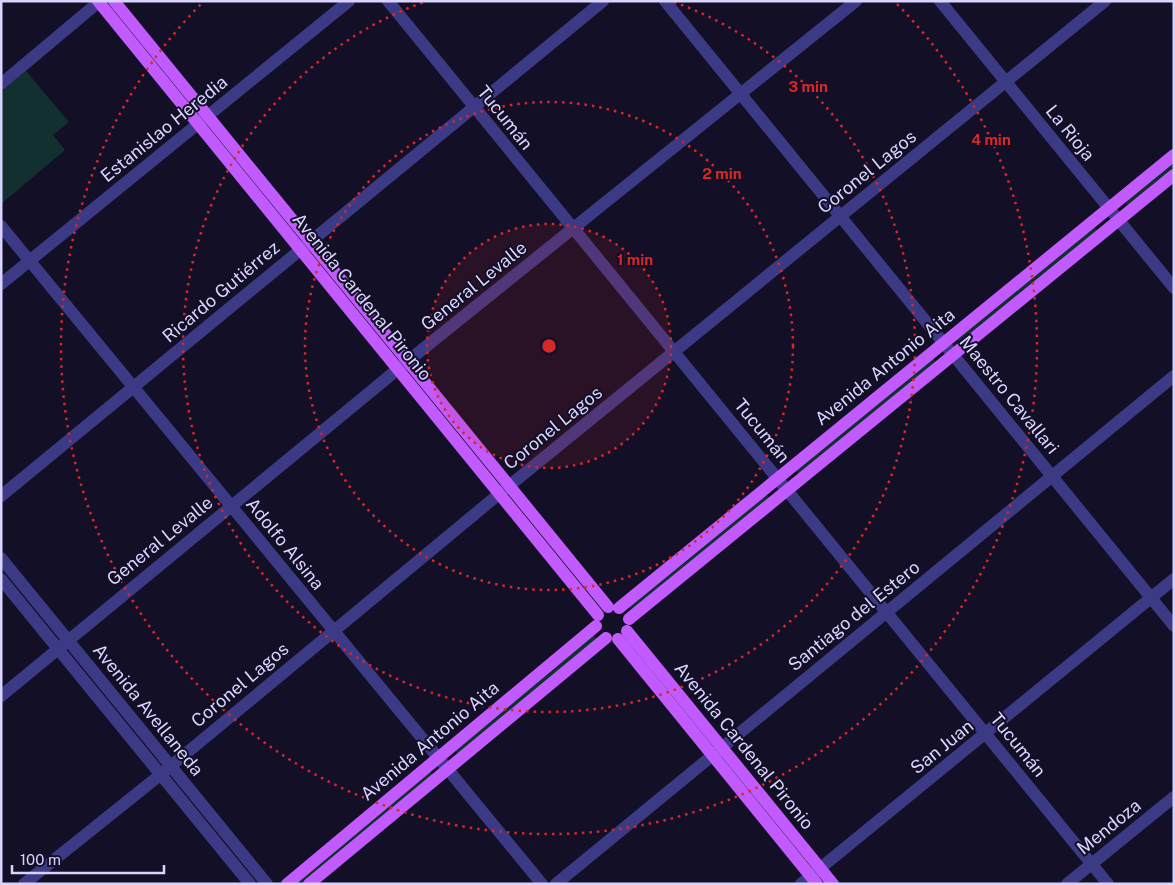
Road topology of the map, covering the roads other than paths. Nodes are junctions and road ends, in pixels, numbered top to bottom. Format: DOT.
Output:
graph roads {
  1 [pos="114,1"];
  2 [pos="350,1"];
  3 [pos="388,1"];
  4 [pos="603,1"];
  5 [pos="665,1"];
  6 [pos="856,1"];
  7 [pos="940,1"];
  8 [pos="1105,1"];
  9 [pos="99,2"];
  10 [pos="1005,81"];
  11 [pos="1,84"];
  12 [pos="741,94"];
  13 [pos="474,107"];
  14 [pos="202,120"];
  15 [pos="1174,155"];
  16 [pos="1174,175"];
  17 [pos="1108,207"];
  18 [pos="840,216"];
  19 [pos="1118,220"];
  20 [pos="1,226"];
  21 [pos="574,229"];
  22 [pos="305,245"];
  23 [pos="30,261"];
  24 [pos="1,284"];
  25 [pos="1174,288"];
  26 [pos="943,342"];
  27 [pos="674,352"];
  28 [pos="953,354"];
  29 [pos="403,366"];
  30 [pos="1174,376"];
  31 [pos="134,387"];
  32 [pos="1052,476"];
  33 [pos="777,478"];
  34 [pos="504,490"];
  35 [pos="787,490"];
  36 [pos="1,496"];
  37 [pos="231,506"];
  38 [pos="1,558"];
  39 [pos="1174,579"];
  40 [pos="1,580"];
  41 [pos="1151,598"];
  42 [pos="886,612"];
  43 [pos="605,614"];
  44 [pos="1174,626"];
  45 [pos="334,630"];
  46 [pos="620,632"];
  47 [pos="68,639"];
  48 [pos="57,649"];
  49 [pos="1,696"];
  50 [pos="986,734"];
  51 [pos="717,750"];
  52 [pos="437,756"];
  53 [pos="171,766"];
  54 [pos="446,768"];
  55 [pos="160,775"];
  56 [pos="1174,797"];
  57 [pos="1092,864"];
  58 [pos="812,878"];
  59 [pos="24,884"];
  60 [pos="250,884"];
  61 [pos="267,884"];
  62 [pos="286,884"];
  63 [pos="309,884"];
  64 [pos="542,884"];
  65 [pos="556,884"];
  66 [pos="833,884"];
  67 [pos="1067,884"];
  68 [pos="1108,884"];
  1 -- 14 [label="main road, Avenida Cardenal Pironio"];
  2 -- 14 [label="street, Estanislao Heredia"];
  3 -- 13 [label="street, Tucumán"];
  4 -- 13 [label="street, Ricardo Gutiérrez"];
  5 -- 12 [label="street, Maestro Cavallari"];
  6 -- 12 [label="street, General Levalle"];
  7 -- 10 [label="street, La Rioja"];
  8 -- 10 [label="street, Coronel Lagos"];
  9 -- 11 [label="street"];
  9 -- 14 [label="main road, Avenida Cardenal Pironio"];
  10 -- 17 [label="street, La Rioja"];
  10 -- 18 [label="street, Coronel Lagos"];
  12 -- 18 [label="street, Maestro Cavallari"];
  12 -- 21 [label="street, General Levalle"];
  13 -- 21 [label="street, Tucumán"];
  13 -- 22 [label="street, Ricardo Gutiérrez"];
  14 -- 22 [label="main road, Avenida Cardenal Pironio"];
  14 -- 23 [label="street, Estanislao Heredia"];
  15 -- 17 [label="main road, Avenida Antonio Aita"];
  16 -- 19 [label="main road, Avenida Antonio Aita"];
  17 -- 19 [label="street, La Rioja"];
  17 -- 26 [label="main road, Avenida Antonio Aita"];
  18 -- 26 [label="street, Maestro Cavallari"];
  18 -- 27 [label="street, Coronel Lagos"];
  19 -- 25 [label="street, La Rioja"];
  19 -- 28 [label="main road, Avenida Antonio Aita"];
  20 -- 23 [label="street, Adolfo Alsina"];
  21 -- 27 [label="street, Tucumán"];
  21 -- 29 [label="street, General Levalle"];
  22 -- 29 [label="main road, Avenida Cardenal Pironio"];
  22 -- 31 [label="street, Ricardo Gutiérrez"];
  23 -- 24 [label="street, Estanislao Heredia"];
  23 -- 31 [label="street, Adolfo Alsina"];
  26 -- 28 [label="street, Maestro Cavallari"];
  26 -- 33 [label="main road, Avenida Antonio Aita"];
  27 -- 33 [label="street, Tucumán"];
  27 -- 34 [label="street, Coronel Lagos"];
  28 -- 32 [label="street, Maestro Cavallari"];
  28 -- 35 [label="main road, Avenida Antonio Aita"];
  29 -- 34 [label="main road, Avenida Cardenal Pironio"];
  29 -- 37 [label="street, General Levalle"];
  30 -- 32 [label="street, Santiago del Estero"];
  31 -- 36 [label="street, Ricardo Gutiérrez"];
  31 -- 37 [label="street, Adolfo Alsina"];
  32 -- 41 [label="street, Maestro Cavallari"];
  32 -- 42 [label="street, Santiago del Estero"];
  33 -- 35 [label="street, Tucumán"];
  33 -- 43 [label="main road, Avenida Antonio Aita"];
  34 -- 43 [label="main road, Avenida Cardenal Pironio"];
  34 -- 45 [label="street, Coronel Lagos"];
  35 -- 42 [label="street, Tucumán"];
  35 -- 46 [label="main road, Avenida Antonio Aita"];
  37 -- 45 [label="street, Adolfo Alsina"];
  37 -- 47 [label="street, General Levalle"];
  38 -- 47 [label="street, Avenida Avellaneda"];
  39 -- 41 [label="street, San Juan"];
  40 -- 48 [label="street, Avenida Avellaneda"];
  41 -- 44 [label="street, Maestro Cavallari"];
  41 -- 50 [label="street, San Juan"];
  42 -- 50 [label="street, Tucumán"];
  42 -- 51 [label="street, Santiago del Estero"];
  43 -- 46 [label="main road"];
  43 -- 46 [label="main road"];
  43 -- 52 [label="main road, Avenida Antonio Aita"];
  45 -- 52 [label="street, Adolfo Alsina"];
  45 -- 53 [label="street, Coronel Lagos"];
  46 -- 51 [label="main road, Avenida Cardenal Pironio"];
  46 -- 54 [label="main road, Avenida Antonio Aita"];
  47 -- 48 [label="street, General Levalle"];
  47 -- 53 [label="street, Avenida Avellaneda"];
  48 -- 49 [label="street, General Levalle"];
  48 -- 55 [label="street, Avenida Avellaneda"];
  50 -- 57 [label="street, Tucumán"];
  50 -- 58 [label="street, San Juan"];
  51 -- 58 [label="main road, Avenida Cardenal Pironio"];
  51 -- 65 [label="street, Santiago del Estero"];
  52 -- 54 [label="street, Adolfo Alsina"];
  52 -- 62 [label="main road, Avenida Antonio Aita"];
  53 -- 55 [label="street, Coronel Lagos"];
  53 -- 61 [label="street, Avenida Avellaneda"];
  54 -- 63 [label="main road, Avenida Antonio Aita"];
  54 -- 64 [label="street, Adolfo Alsina"];
  55 -- 59 [label="street, Coronel Lagos"];
  55 -- 60 [label="street, Avenida Avellaneda"];
  56 -- 57 [label="street, Mendoza"];
  57 -- 67 [label="street, Mendoza"];
  57 -- 68 [label="street, Tucumán"];
  58 -- 66 [label="main road, Avenida Cardenal Pironio"];
}
